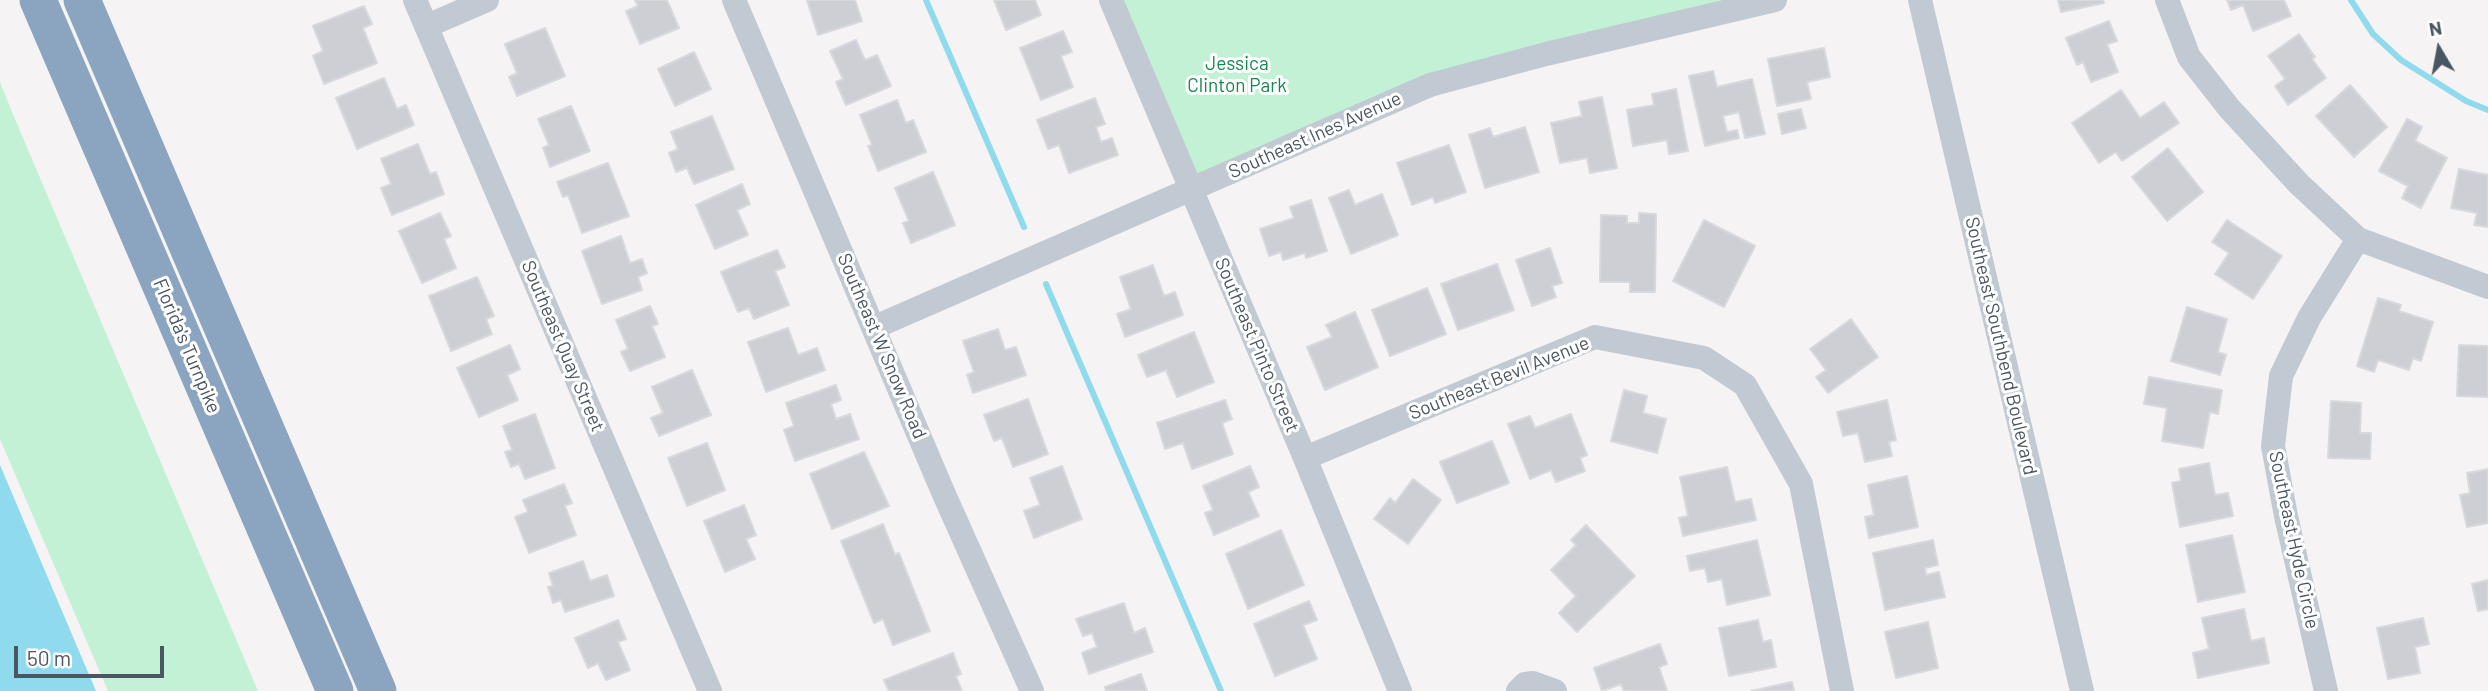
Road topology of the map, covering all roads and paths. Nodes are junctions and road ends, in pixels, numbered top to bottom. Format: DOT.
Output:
graph roads {
  1 [pos="38,0"];
  2 [pos="82,0"];
  3 [pos="415,0"];
  4 [pos="487,0"];
  5 [pos="734,0"];
  6 [pos="1111,0"];
  7 [pos="1775,0"];
  8 [pos="1920,0"];
  9 [pos="2167,0"];
  10 [pos="427,26"];
  11 [pos="1191,190"];
  12 [pos="2358,240"];
  13 [pos="2488,287"];
  14 [pos="875,327"];
  15 [pos="1305,458"];
  16 [pos="335,691"];
  17 [pos="378,691"];
  18 [pos="710,691"];
  19 [pos="1032,691"];
  20 [pos="1400,691"];
  21 [pos="1518,691"];
  22 [pos="1555,691"];
  23 [pos="1842,691"];
  24 [pos="2082,691"];
  25 [pos="2326,691"];
  1 -- 16 [label="highway, Florida's Turnpike"];
  2 -- 17 [label="highway, Florida's Turnpike"];
  3 -- 10 [label="street, Southeast Quay Street"];
  4 -- 10 [label="street"];
  5 -- 14 [label="street, Southeast W Snow Road"];
  6 -- 11 [label="street, Southeast Pinto Street"];
  7 -- 11 [label="street, Southeast Ines Avenue"];
  8 -- 24 [label="street, Southeast Southbend Boulevard"];
  9 -- 12 [label="street"];
  10 -- 18 [label="street, Southeast Quay Street"];
  11 -- 14 [label="street, Southeast Ines Avenue"];
  11 -- 15 [label="street, Southeast Pinto Street"];
  12 -- 13 [label="street"];
  12 -- 25 [label="street, Southeast Hyde Circle"];
  14 -- 19 [label="street, Southeast W Snow Road"];
  15 -- 20 [label="street, Southeast Pinto Street"];
  15 -- 23 [label="street, Southeast Bevil Avenue"];
  21 -- 22 [label="street"];
}
